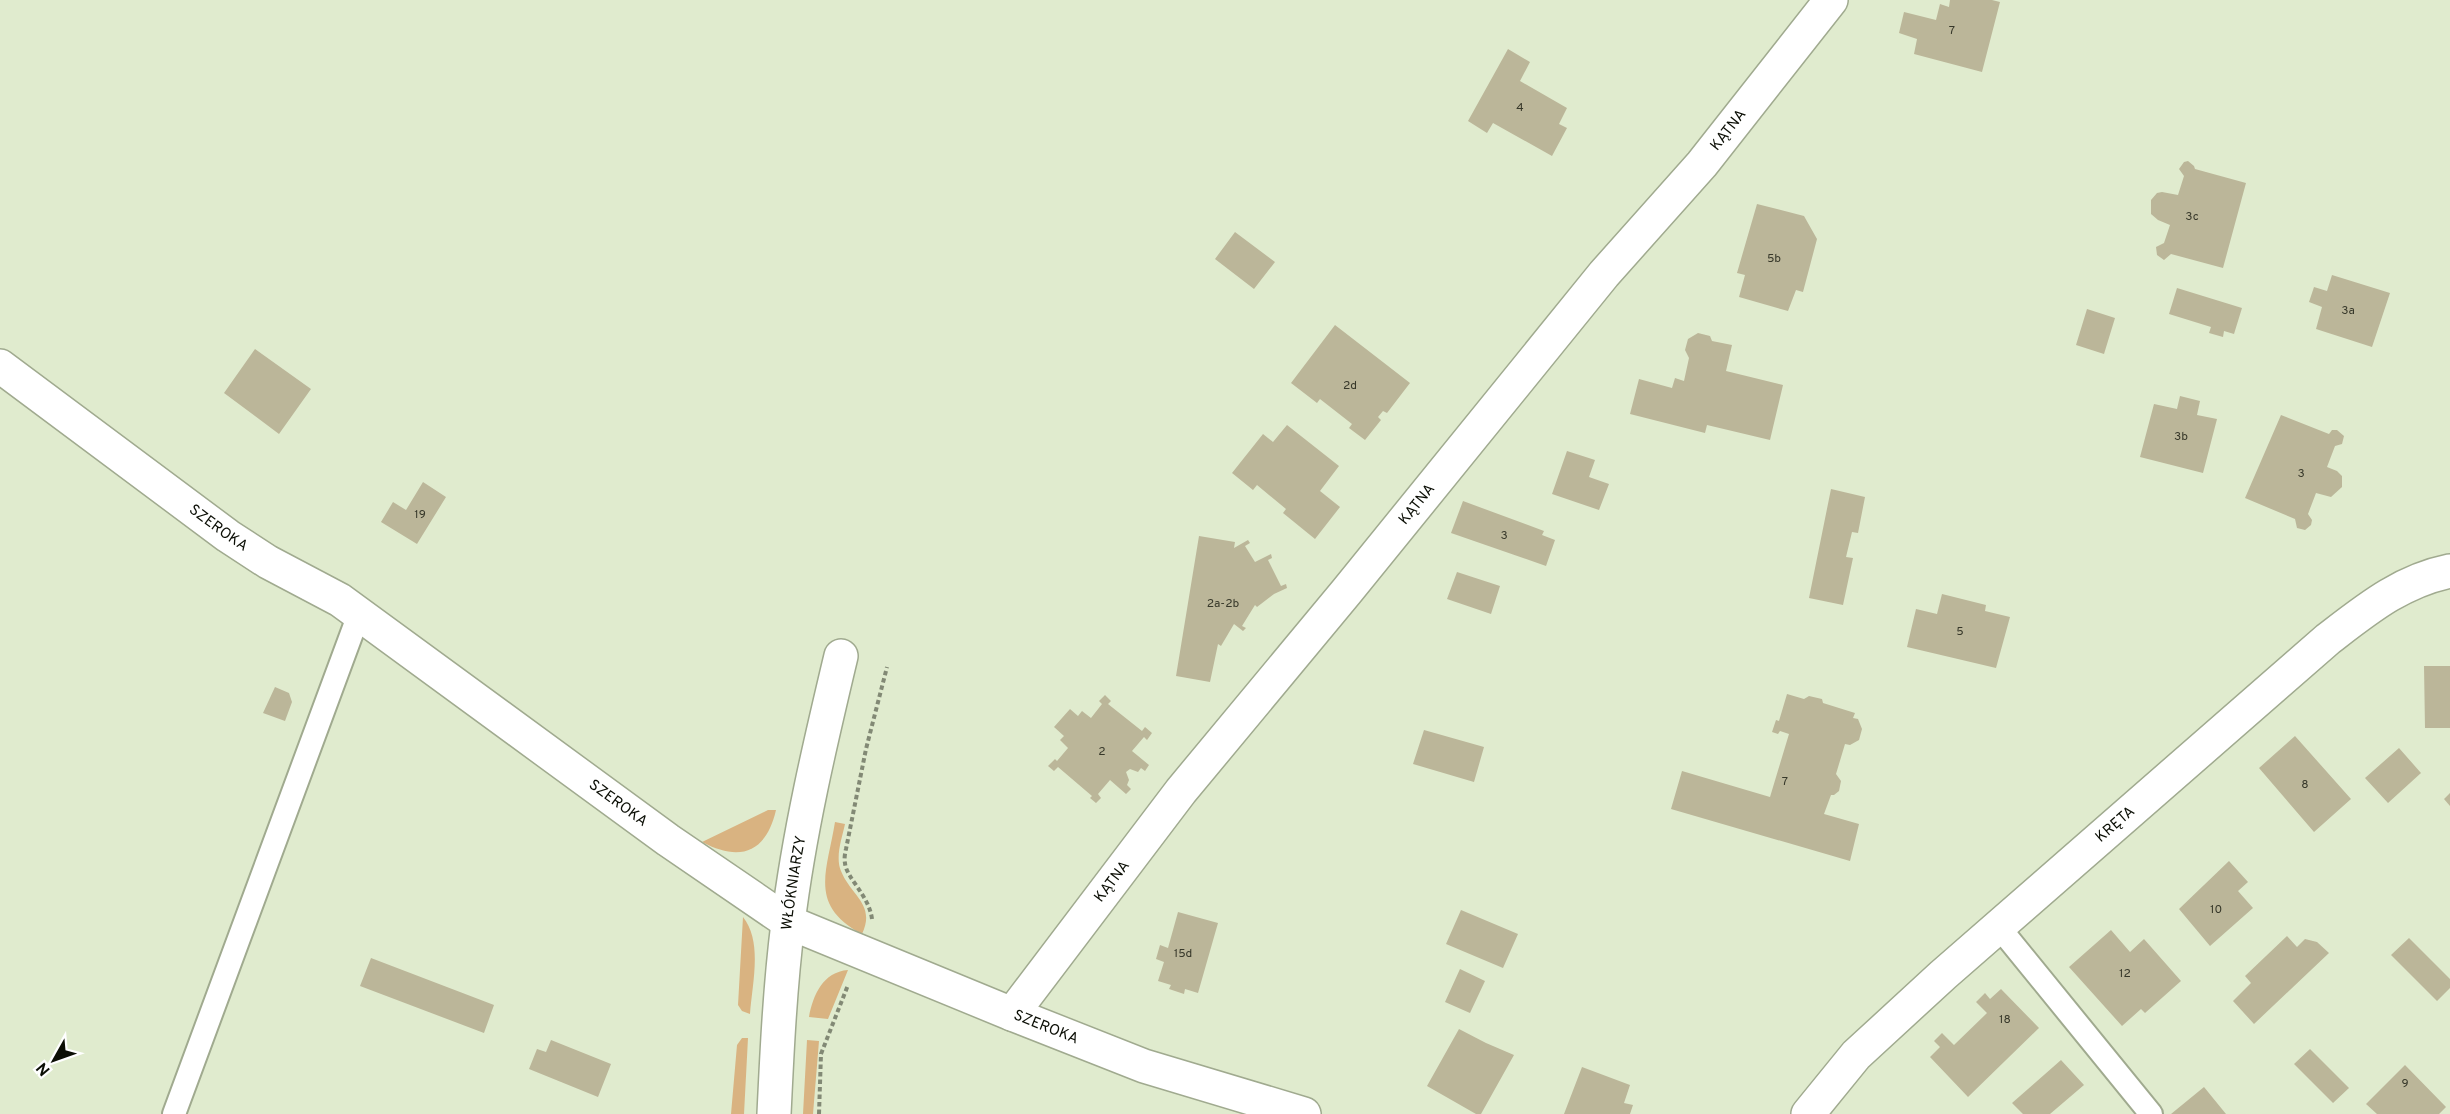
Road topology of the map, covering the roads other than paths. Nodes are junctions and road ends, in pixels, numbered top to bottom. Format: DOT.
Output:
graph roads {
  1 [pos="1831,0"];
  2 [pos="0,366"];
  3 [pos="2450,571"];
  4 [pos="359,614"];
  5 [pos="842,656"];
  6 [pos="788,922"];
  7 [pos="1998,926"];
  8 [pos="1012,1014"];
  9 [pos="174,1114"];
  10 [pos="774,1114"];
  11 [pos="1304,1114"];
  12 [pos="1808,1114"];
  13 [pos="2151,1114"];
  1 -- 8 [label="street, KĄTNA"];
  2 -- 4 [label="street, SZEROKA"];
  3 -- 7 [label="street, KRĘTA"];
  4 -- 6 [label="street, SZEROKA"];
  4 -- 9 [label="lane"];
  5 -- 6 [label="street, WŁÓKNIARZY"];
  6 -- 8 [label="street, SZEROKA"];
  6 -- 10 [label="street, WŁÓKNIARZY"];
  7 -- 12 [label="street, KRĘTA"];
  7 -- 13 [label="lane"];
  8 -- 11 [label="street, SZEROKA"];
}
